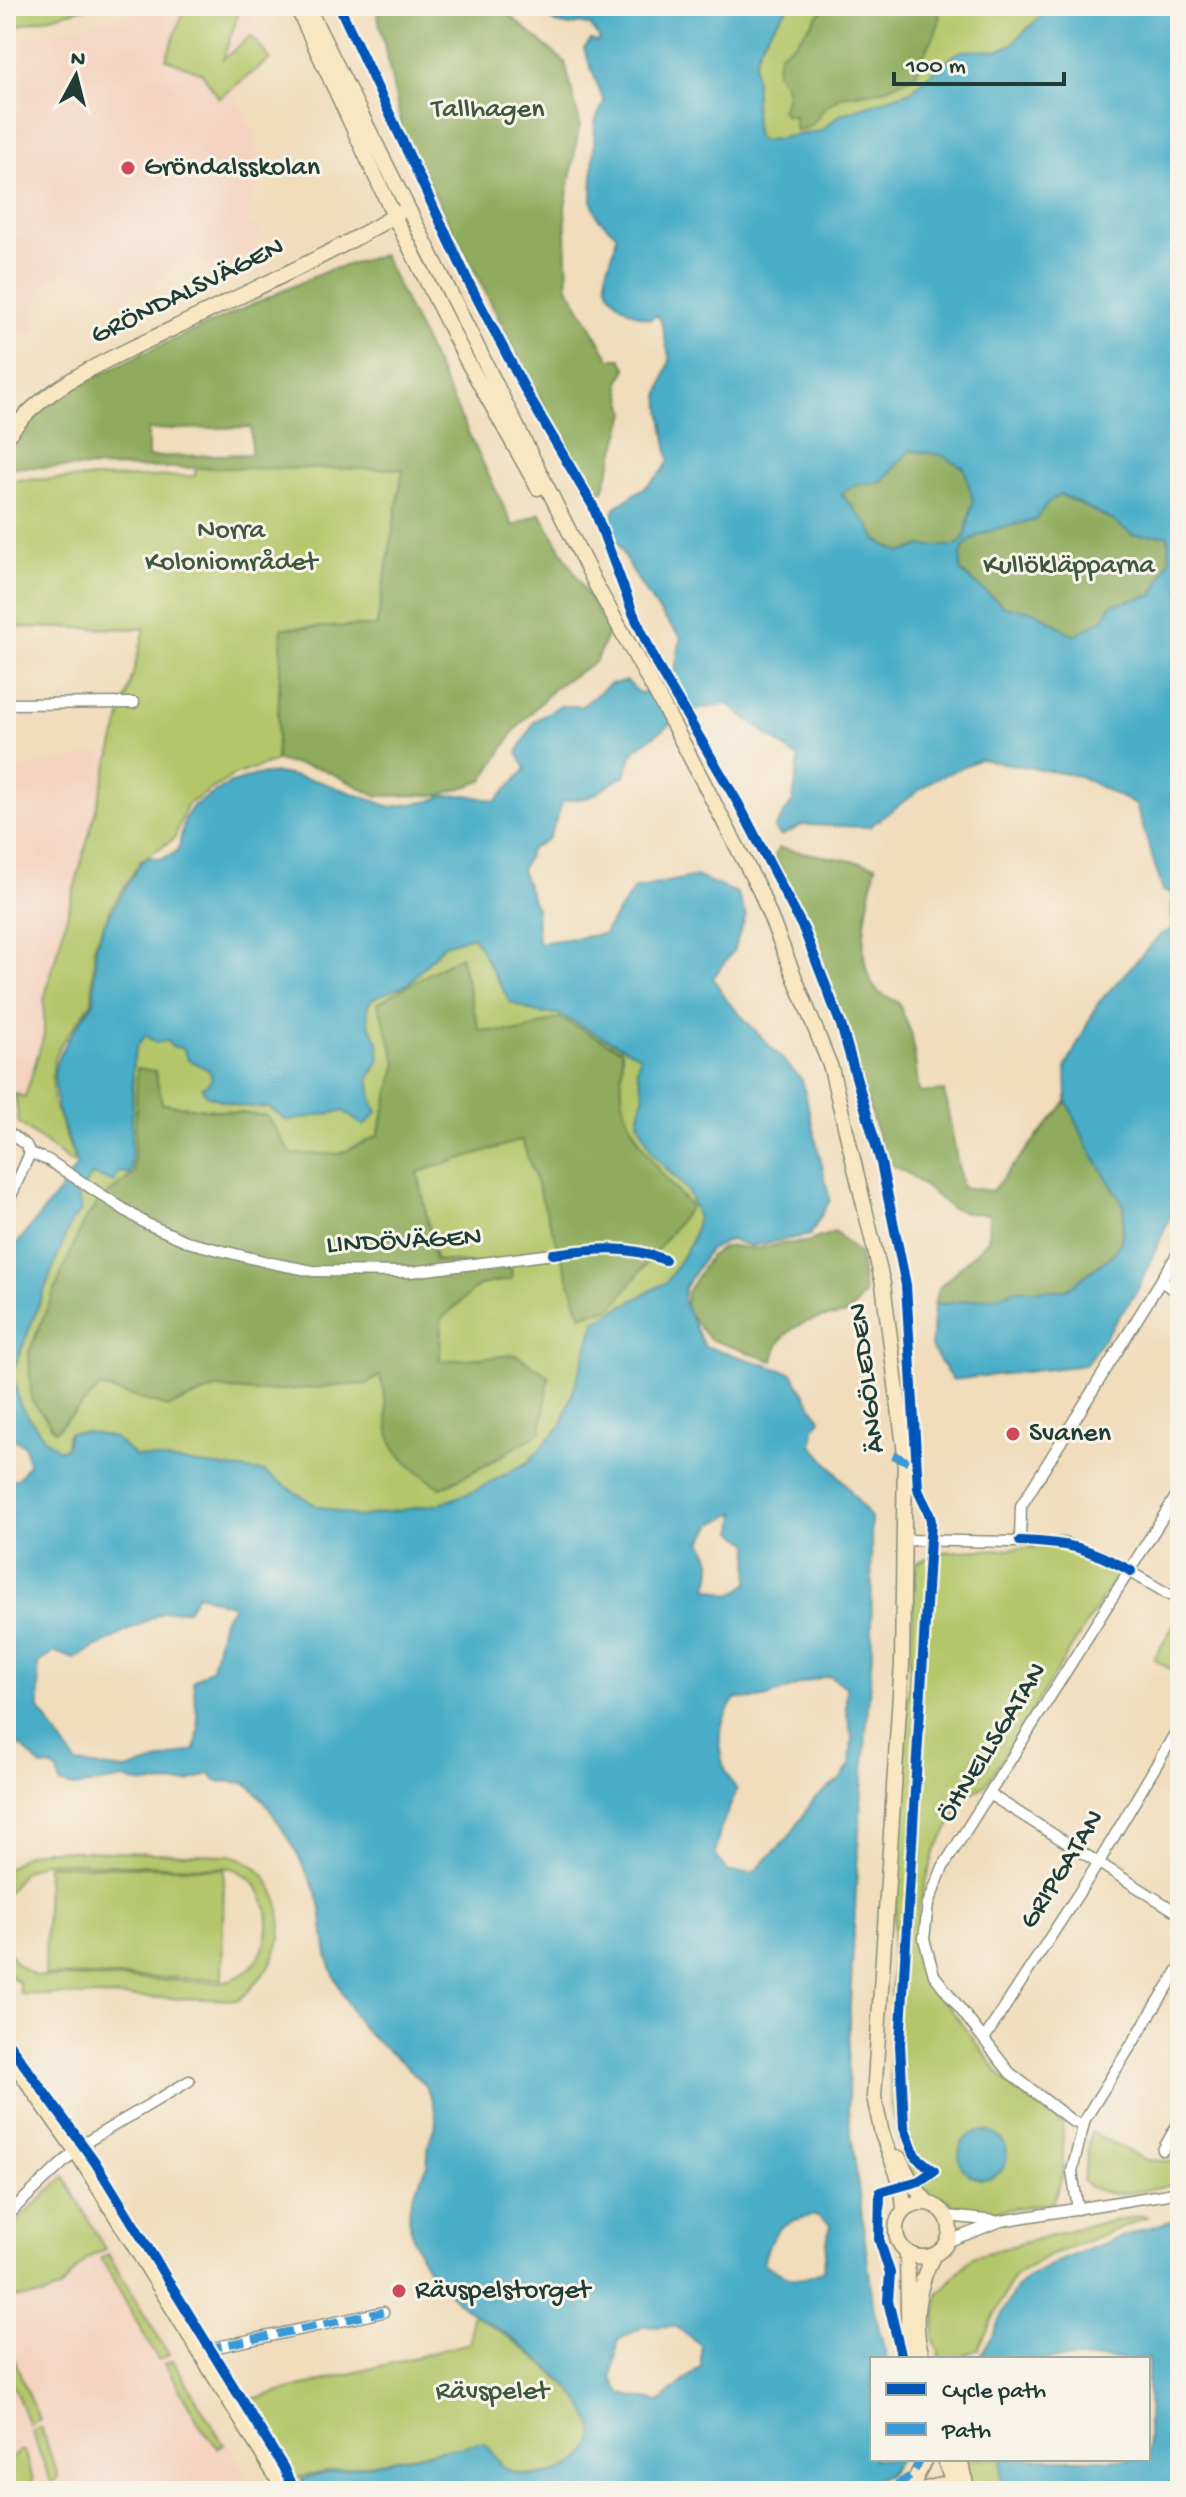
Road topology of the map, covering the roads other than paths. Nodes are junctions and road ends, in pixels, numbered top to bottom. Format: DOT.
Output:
graph roads {
  1 [pos="297,6"];
  2 [pos="307,6"];
  3 [pos="400,212"];
  4 [pos="6,438"];
  5 [pos="134,703"];
  6 [pos="6,704"];
  7 [pos="6,1131"];
  8 [pos="30,1153"];
  9 [pos="6,1207"];
  10 [pos="1180,1250"];
  11 [pos="553,1254"];
  12 [pos="1161,1281"];
  13 [pos="1180,1294"];
  14 [pos="1180,1490"];
  15 [pos="904,1540"];
  16 [pos="1020,1541"];
  17 [pos="1131,1571"];
  18 [pos="1180,1601"];
  19 [pos="1180,1725"];
  20 [pos="989,1794"];
  21 [pos="1099,1862"];
  22 [pos="1180,1914"];
  23 [pos="1180,1967"];
  24 [pos="984,2039"];
  25 [pos="6,2052"];
  26 [pos="189,2081"];
  27 [pos="876,2081"];
  28 [pos="1180,2120"];
  29 [pos="1083,2126"];
  30 [pos="1163,2150"];
  31 [pos="76,2151"];
  32 [pos="1180,2192"];
  33 [pos="927,2202"];
  34 [pos="1078,2209"];
  35 [pos="904,2210"];
  36 [pos="6,2216"];
  37 [pos="948,2216"];
  38 [pos="1001,2221"];
  39 [pos="949,2241"];
  40 [pos="907,2253"];
  41 [pos="933,2256"];
  42 [pos="383,2312"];
  43 [pos="198,2351"];
  44 [pos="910,2356"];
  45 [pos="922,2357"];
  46 [pos="924,2461"];
  47 [pos="945,2461"];
  48 [pos="959,2461"];
  49 [pos="961,2486"];
  50 [pos="283,2488"];
  51 [pos="899,2491"];
  52 [pos="917,2491"];
  1 -- 3 [label="main road, ÄNGÖLEDEN"];
  2 -- 3 [label="main road, ÄNGÖLEDEN"];
  3 -- 4 [label="main road, GRÖNDALSVÄGEN"];
  3 -- 15 [label="main road, ÄNGÖLEDEN"];
  5 -- 6 [label="street"];
  7 -- 8 [label="street, LINDÖVÄGEN"];
  8 -- 9 [label="street"];
  8 -- 11 [label="street, LINDÖVÄGEN"];
  10 -- 12 [label="street"];
  12 -- 13 [label="street"];
  12 -- 16 [label="street"];
  14 -- 17 [label="street, ÖHNELLSGATAN"];
  15 -- 16 [label="street"];
  15 -- 27 [label="main road, ÄNGÖLEDEN"];
  16 -- 17 [label="street"];
  17 -- 18 [label="street"];
  17 -- 20 [label="street, ÖHNELLSGATAN"];
  19 -- 21 [label="street, GRIPGATAN"];
  20 -- 21 [label="street"];
  20 -- 24 [label="street, ÖHNELLSGATAN"];
  21 -- 22 [label="street"];
  21 -- 24 [label="street, GRIPGATAN"];
  23 -- 29 [label="street"];
  24 -- 29 [label="street, ÖHNELLSGATAN"];
  25 -- 31 [label="main road"];
  26 -- 31 [label="street"];
  27 -- 33 [label="main road, ÄNGÖLEDEN"];
  27 -- 35 [label="main road, ÄNGÖLEDEN"];
  28 -- 30 [label="street"];
  29 -- 34 [label="street"];
  31 -- 36 [label="street"];
  31 -- 43 [label="main road"];
  32 -- 34 [label="street"];
  33 -- 35 [label="main road"];
  33 -- 37 [label="main road, ÄNGÖLEDEN"];
  34 -- 38 [label="street"];
  35 -- 40 [label="main road, ÄNGÖLEDEN"];
  37 -- 38 [label="street"];
  37 -- 39 [label="main road"];
  38 -- 39 [label="street"];
  39 -- 41 [label="main road"];
  40 -- 41 [label="main road"];
  40 -- 44 [label="main road, ÄNGÖLEDEN"];
  41 -- 45 [label="main road"];
  42 -- 43 [label="street"];
  43 -- 50 [label="main road"];
  46 -- 51 [label="main road"];
  47 -- 49 [label="main road"];
  48 -- 49 [label="main road"];
  49 -- 52 [label="main road"];
}
